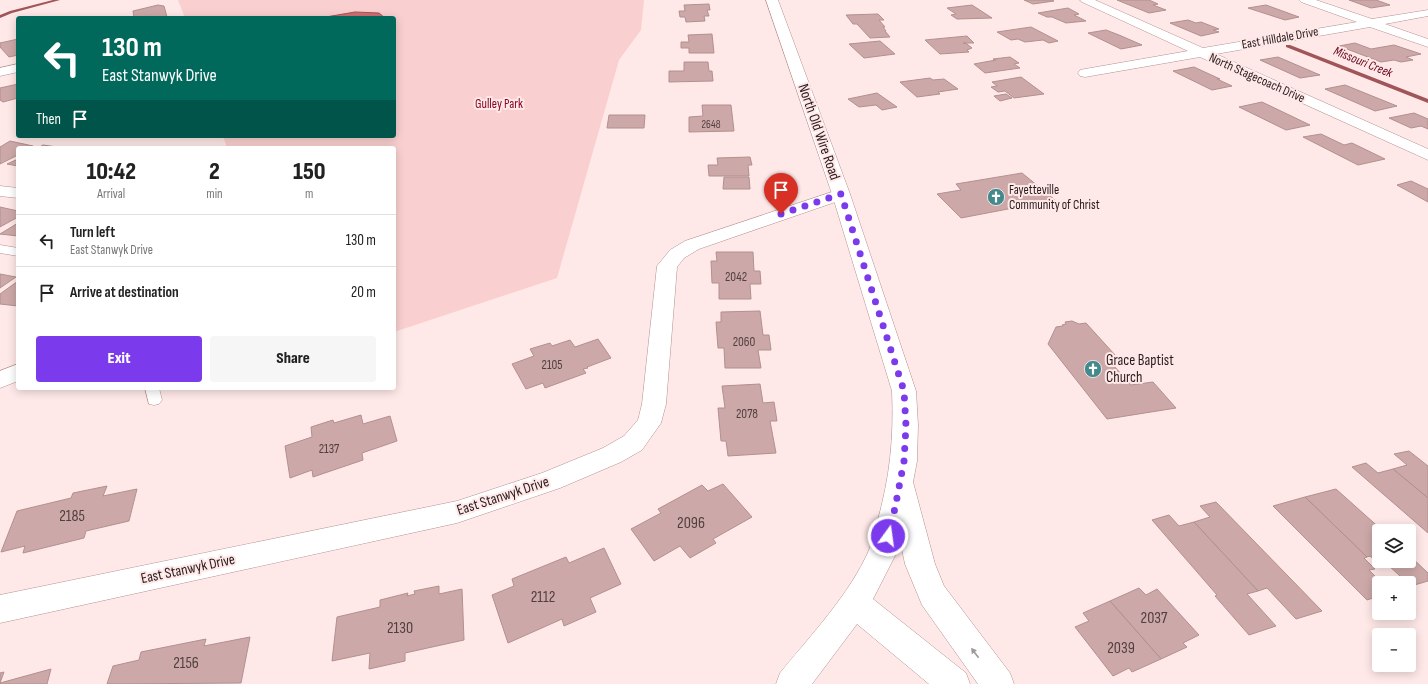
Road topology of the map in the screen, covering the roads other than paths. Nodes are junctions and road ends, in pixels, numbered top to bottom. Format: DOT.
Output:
graph roads {
  1 [pos="772,0"];
  2 [pos="1086,0"];
  3 [pos="1305,0"];
  4 [pos="1428,13"];
  5 [pos="1370,23"];
  6 [pos="1428,43"];
  7 [pos="1201,52"];
  8 [pos="16,68"];
  9 [pos="0,72"];
  10 [pos="1086,73"];
  11 [pos="1428,155"];
  12 [pos="0,191"];
  13 [pos="16,193"];
  14 [pos="841,194"];
  15 [pos="0,249"];
  16 [pos="16,252"];
  17 [pos="16,373"];
  18 [pos="0,380"];
  19 [pos="900,477"];
  20 [pos="855,603"];
  21 [pos="0,609"];
  22 [pos="792,684"];
  23 [pos="954,684"];
  24 [pos="998,684"];
  1 -- 14 [label="street, North Old Wire Road"];
  2 -- 7 [label="street, North Stagecoach Drive"];
  3 -- 5 [label="street"];
  4 -- 5 [label="street, East Hilldale Drive"];
  5 -- 6 [label="street"];
  5 -- 7 [label="street, East Hilldale Drive"];
  7 -- 10 [label="street, East Hilldale Drive"];
  7 -- 11 [label="street, North Stagecoach Drive"];
  8 -- 9 [label="street"];
  12 -- 13 [label="street"];
  14 -- 19 [label="street, North Old Wire Road"];
  14 -- 21 [label="street, East Stanwyk Drive"];
  15 -- 16 [label="lane"];
  17 -- 18 [label="street"];
  19 -- 20 [label="street, North Old Wire Road"];
  24 -- 19 [label="street, one-way"];
  20 -- 22 [label="street, North Old Wire Road"];
  20 -- 23 [label="street"];
}
